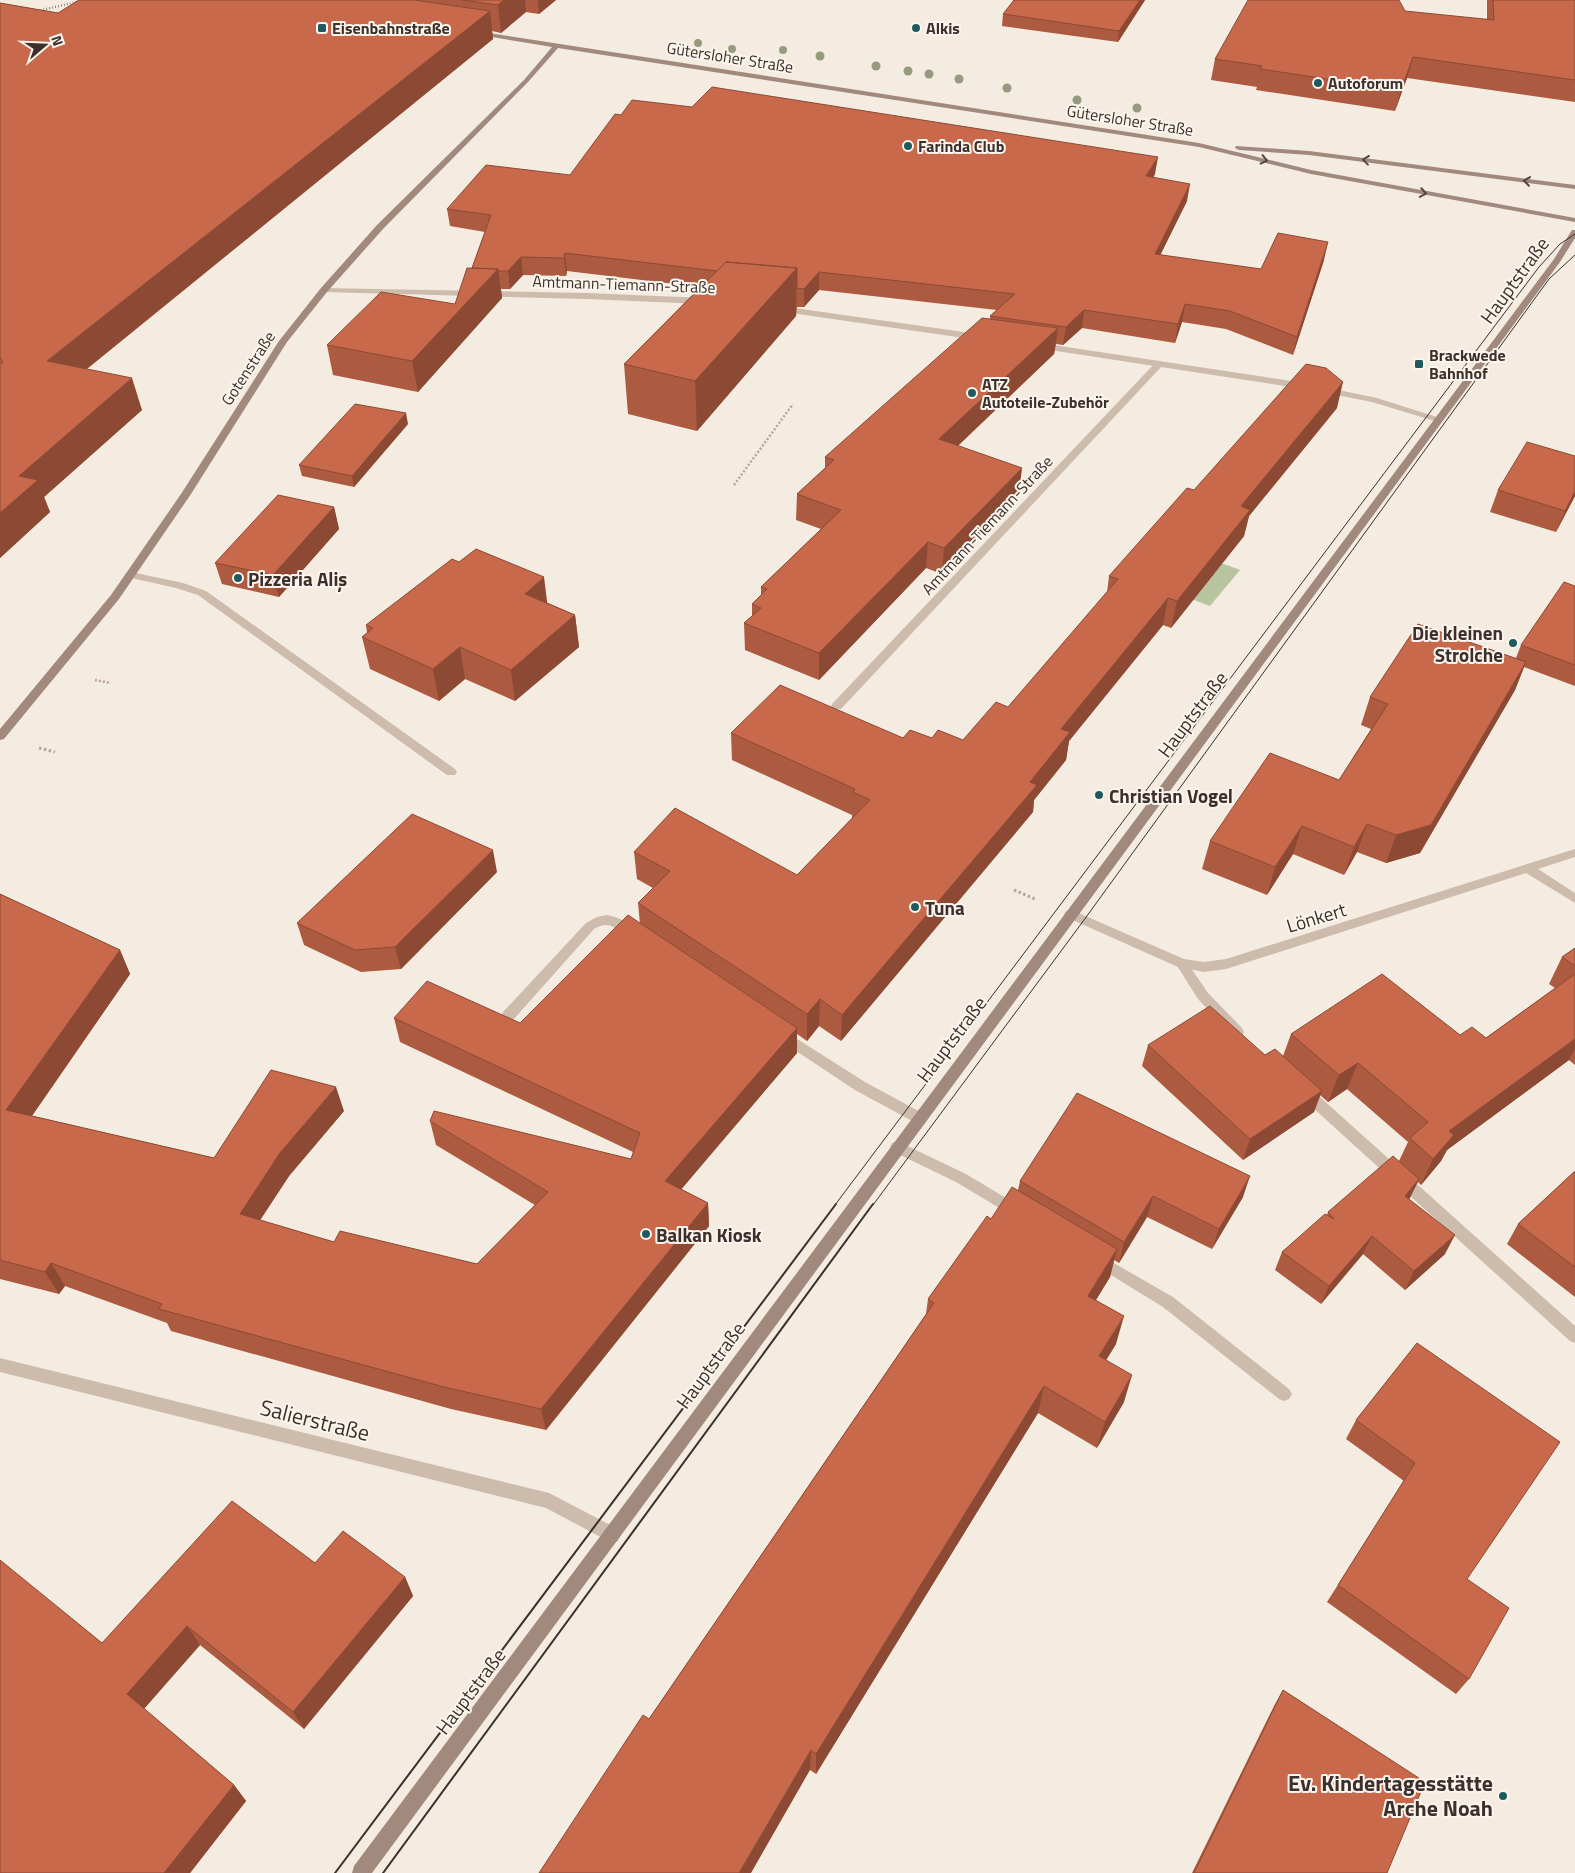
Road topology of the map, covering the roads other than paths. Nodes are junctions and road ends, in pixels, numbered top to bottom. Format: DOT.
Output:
graph roads {
  1 [pos="464,31"];
  2 [pos="557,45"];
  3 [pos="1199,145"];
  4 [pos="1575,187"];
  5 [pos="1575,220"];
  6 [pos="1575,232"];
  7 [pos="324,290"];
  8 [pos="712,302"];
  9 [pos="771,308"];
  10 [pos="983,338"];
  11 [pos="1032,345"];
  12 [pos="1159,364"];
  13 [pos="1438,419"];
  14 [pos="131,575"];
  15 [pos="837,706"];
  16 [pos="0,736"];
  17 [pos="451,772"];
  18 [pos="1575,853"];
  19 [pos="1529,869"];
  20 [pos="1575,898"];
  21 [pos="1070,914"];
  22 [pos="639,938"];
  23 [pos="1182,964"];
  24 [pos="508,1016"];
  25 [pos="770,1026"];
  26 [pos="1251,1044"];
  27 [pos="1295,1084"];
  28 [pos="919,1118"];
  29 [pos="898,1147"];
  30 [pos="1027,1218"];
  31 [pos="1085,1252"];
  32 [pos="1575,1336"];
  33 [pos="0,1365"];
  34 [pos="1284,1394"];
  35 [pos="612,1535"];
  36 [pos="361,1873"];
  1 -- 2 [label="street, Gütersloher Straße"];
  2 -- 3 [label="street, Gütersloher Straße"];
  2 -- 7 [label="street, Gotenstraße"];
  4 -- 3 [label="street, Gütersloher Straße, one-way"];
  3 -- 5 [label="street, Gütersloher Straße, one-way"];
  6 -- 13 [label="street, Hauptstraße"];
  7 -- 8 [label="street, Amtmann-Tiemann-Straße"];
  7 -- 14 [label="street, Gotenstraße"];
  9 -- 10 [label="street"];
  11 -- 12 [label="street"];
  12 -- 13 [label="street"];
  12 -- 15 [label="street, Amtmann-Tiemann-Straße"];
  13 -- 21 [label="street, Hauptstraße"];
  14 -- 16 [label="street, Gotenstraße"];
  14 -- 17 [label="street"];
  18 -- 19 [label="street, Lönkert"];
  19 -- 20 [label="street"];
  19 -- 23 [label="street, Lönkert"];
  21 -- 23 [label="street, Lönkert"];
  21 -- 28 [label="street, Hauptstraße"];
  22 -- 24 [label="street"];
  23 -- 26 [label="street"];
  25 -- 28 [label="street"];
  27 -- 32 [label="street"];
  28 -- 29 [label="street, Hauptstraße"];
  29 -- 30 [label="street"];
  29 -- 35 [label="street, Hauptstraße"];
  31 -- 34 [label="street"];
  33 -- 35 [label="street, Salierstraße"];
  35 -- 36 [label="street, Hauptstraße"];
}
